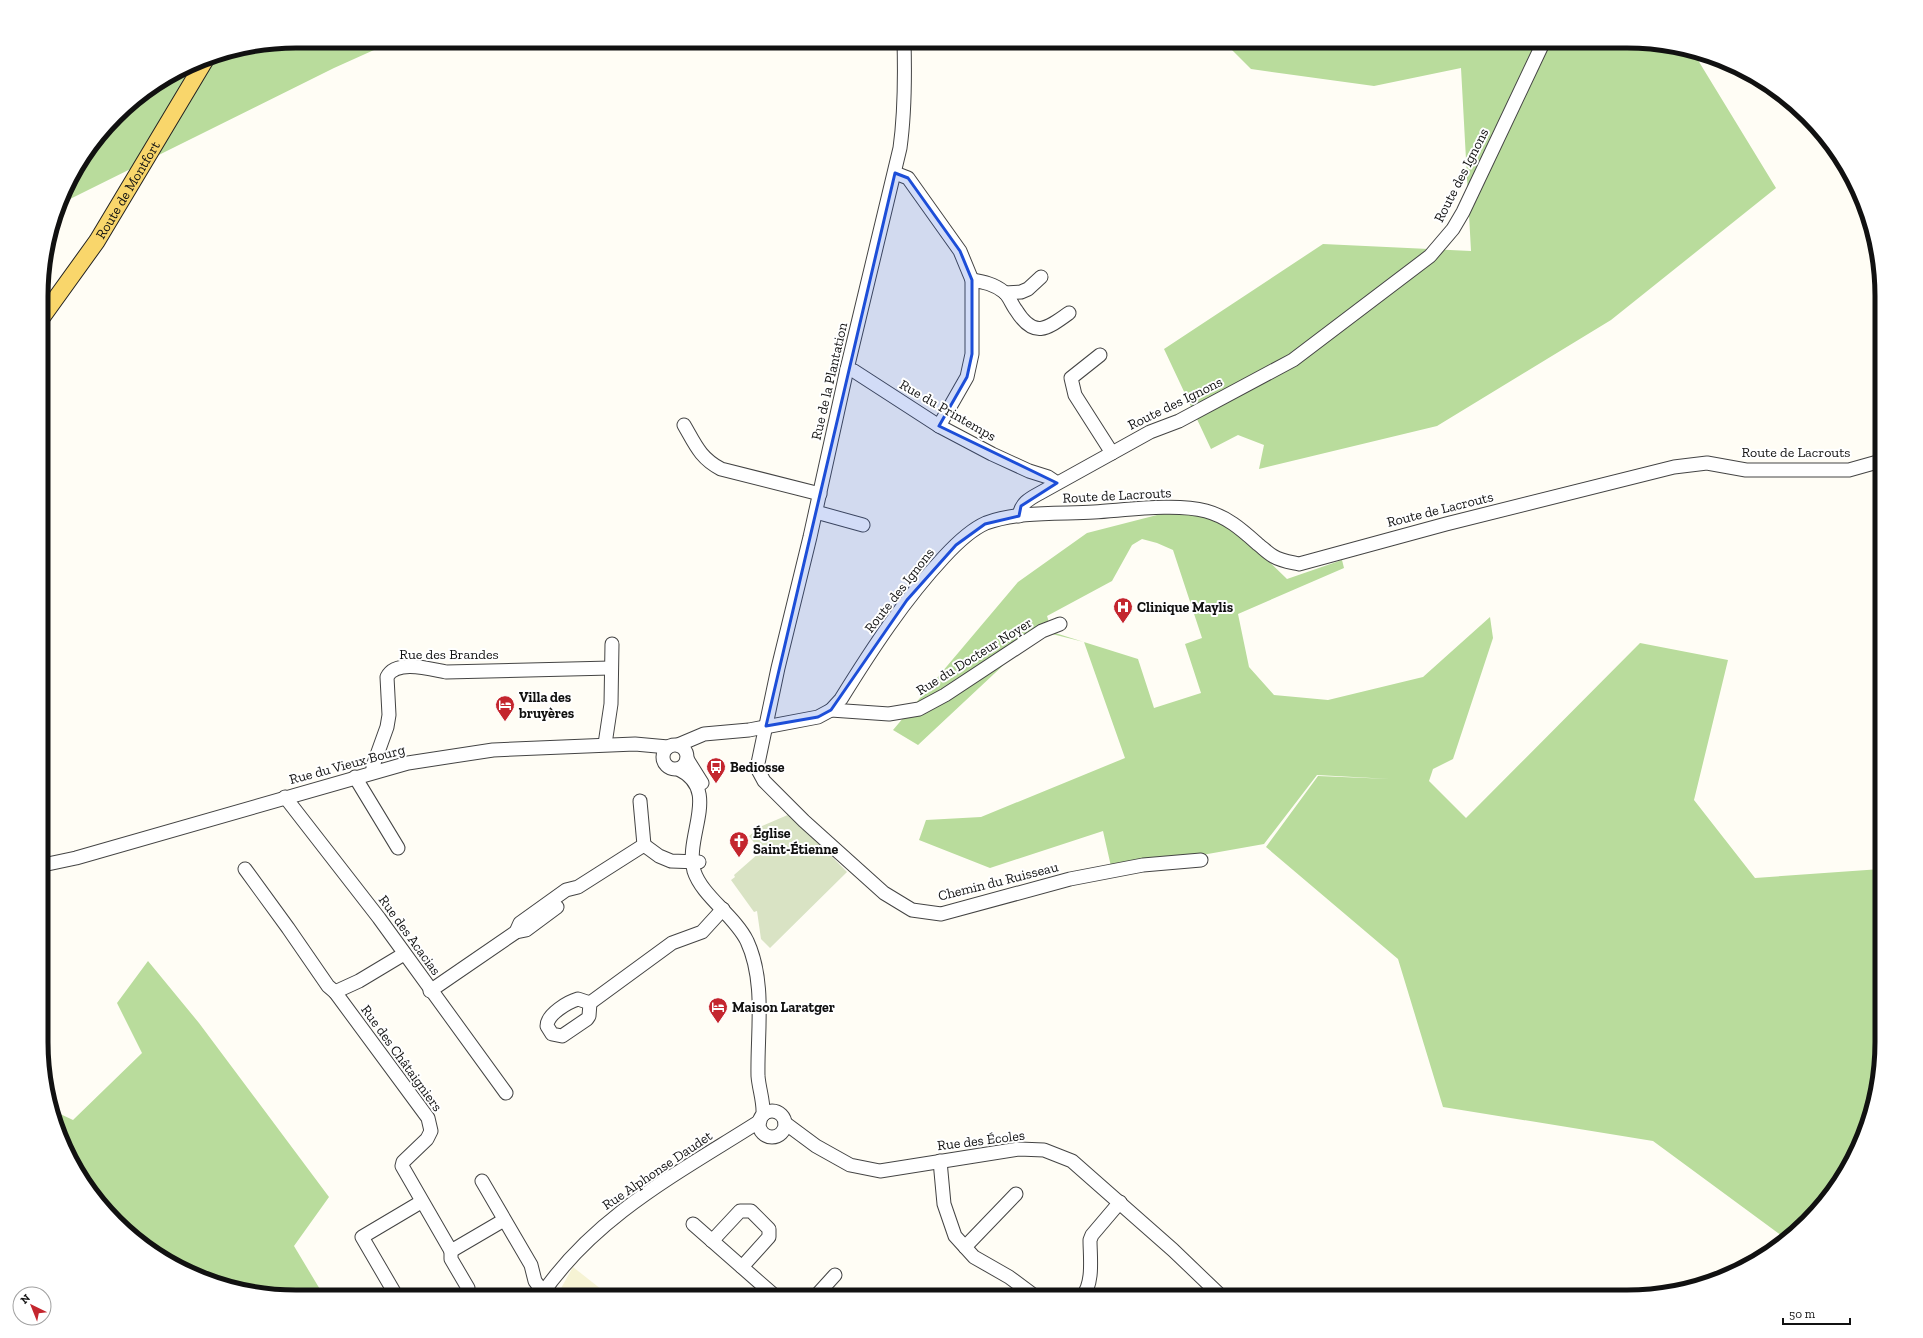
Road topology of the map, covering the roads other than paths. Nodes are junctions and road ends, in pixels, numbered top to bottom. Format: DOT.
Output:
graph roads {
  1 [pos="904,48"];
  2 [pos="1541,48"];
  3 [pos="201,67"];
  4 [pos="895,173"];
  5 [pos="1042,277"];
  6 [pos="972,280"];
  7 [pos="1005,293"];
  8 [pos="48,309"];
  9 [pos="1069,313"];
  10 [pos="1100,355"];
  11 [pos="848,369"];
  12 [pos="684,425"];
  13 [pos="939,426"];
  14 [pos="1112,453"];
  15 [pos="1875,463"];
  16 [pos="1057,483"];
  17 [pos="820,494"];
  18 [pos="816,512"];
  19 [pos="1019,516"];
  20 [pos="863,525"];
  21 [pos="1060,624"];
  22 [pos="612,644"];
  23 [pos="611,668"];
  24 [pos="831,710"];
  25 [pos="766,726"];
  26 [pos="605,744"];
  27 [pos="677,752"];
  28 [pos="678,769"];
  29 [pos="374,772"];
  30 [pos="355,777"];
  31 [pos="285,797"];
  32 [pos="640,801"];
  33 [pos="644,845"];
  34 [pos="398,848"];
  35 [pos="1200,860"];
  36 [pos="696,862"];
  37 [pos="48,864"];
  38 [pos="245,869"];
  39 [pos="720,906"];
  40 [pos="404,954"];
  41 [pos="430,991"];
  42 [pos="335,992"];
  43 [pos="590,1003"];
  44 [pos="758,1062"];
  45 [pos="506,1093"];
  46 [pos="778,1112"];
  47 [pos="762,1118"];
  48 [pos="783,1129"];
  49 [pos="763,1134"];
  50 [pos="728,1141"];
  51 [pos="940,1161"];
  52 [pos="482,1181"];
  53 [pos="1016,1194"];
  54 [pos="421,1202"];
  55 [pos="1120,1202"];
  56 [pos="504,1220"];
  57 [pos="693,1224"];
  58 [pos="712,1241"];
  59 [pos="965,1247"];
  60 [pos="451,1251"];
  61 [pos="742,1267"];
  62 [pos="835,1275"];
  63 [pos="393,1290"];
  64 [pos="467,1290"];
  65 [pos="539,1290"];
  66 [pos="544,1290"];
  67 [pos="768,1290"];
  68 [pos="821,1290"];
  69 [pos="1027,1290"];
  70 [pos="1087,1290"];
  71 [pos="1214,1290"];
  1 -- 4 [label="street, Rue de la Plantation"];
  2 -- 14 [label="street, Route des Ignons"];
  3 -- 8 [label="main road, Route de Montfort"];
  4 -- 6 [label="street"];
  4 -- 11 [label="street, Rue de la Plantation"];
  5 -- 7 [label="street"];
  6 -- 7 [label="street"];
  6 -- 13 [label="street"];
  7 -- 9 [label="street"];
  10 -- 14 [label="street"];
  11 -- 13 [label="street, Rue du Printemps"];
  11 -- 17 [label="street, Rue de la Plantation"];
  12 -- 17 [label="street"];
  13 -- 16 [label="street, Rue du Printemps"];
  14 -- 16 [label="street, Route des Ignons"];
  15 -- 19 [label="street, Route de Lacrouts"];
  16 -- 19 [label="street, Route des Ignons"];
  17 -- 18 [label="street, Rue de la Plantation"];
  18 -- 20 [label="street"];
  18 -- 25 [label="street, Rue de la Plantation"];
  19 -- 24 [label="street, Route des Ignons"];
  21 -- 24 [label="street, Rue du Docteur Noyer"];
  22 -- 23 [label="street"];
  23 -- 26 [label="street"];
  23 -- 29 [label="street, Rue des Brandes"];
  24 -- 25 [label="street, Route des Ignons"];
  25 -- 27 [label="street"];
  25 -- 35 [label="street, Chemin du Ruisseau"];
  26 -- 27 [label="street, Rue du Vieux Bourg"];
  26 -- 29 [label="street, Rue du Vieux Bourg"];
  27 -- 28 [label="street"];
  27 -- 28 [label="street"];
  27 -- 36 [label="street"];
  28 -- 36 [label="street"];
  29 -- 30 [label="street, Rue du Vieux Bourg"];
  30 -- 31 [label="street, Rue du Vieux Bourg"];
  30 -- 34 [label="street"];
  31 -- 37 [label="street, Rue du Vieux Bourg"];
  31 -- 40 [label="street, Rue des Acacias"];
  32 -- 33 [label="street"];
  33 -- 36 [label="street"];
  33 -- 41 [label="street"];
  36 -- 39 [label="street"];
  38 -- 42 [label="street"];
  39 -- 43 [label="street"];
  39 -- 44 [label="street"];
  40 -- 41 [label="street, Rue des Acacias"];
  40 -- 42 [label="street"];
  41 -- 45 [label="street, Rue des Acacias"];
  42 -- 54 [label="street, Rue des Châtaigniers"];
  44 -- 46 [label="street"];
  44 -- 47 [label="street"];
  46 -- 47 [label="street"];
  46 -- 48 [label="street"];
  47 -- 49 [label="street"];
  47 -- 50 [label="street, Rue Alphonse Daudet"];
  48 -- 49 [label="street"];
  48 -- 51 [label="street, Rue des Écoles"];
  49 -- 50 [label="street, Rue Alphonse Daudet"];
  50 -- 66 [label="street, Rue Alphonse Daudet"];
  51 -- 55 [label="street, Rue des Écoles"];
  51 -- 59 [label="street"];
  52 -- 56 [label="street"];
  53 -- 59 [label="street"];
  54 -- 60 [label="street, Rue des Châtaigniers"];
  54 -- 63 [label="street"];
  55 -- 70 [label="street"];
  55 -- 71 [label="street, Rue des Écoles"];
  56 -- 60 [label="street"];
  56 -- 65 [label="street"];
  57 -- 58 [label="street"];
  58 -- 61 [label="street"];
  58 -- 61 [label="street"];
  59 -- 69 [label="street"];
  60 -- 64 [label="street, Rue des Châtaigniers"];
  61 -- 67 [label="street"];
  62 -- 68 [label="street"];
}
